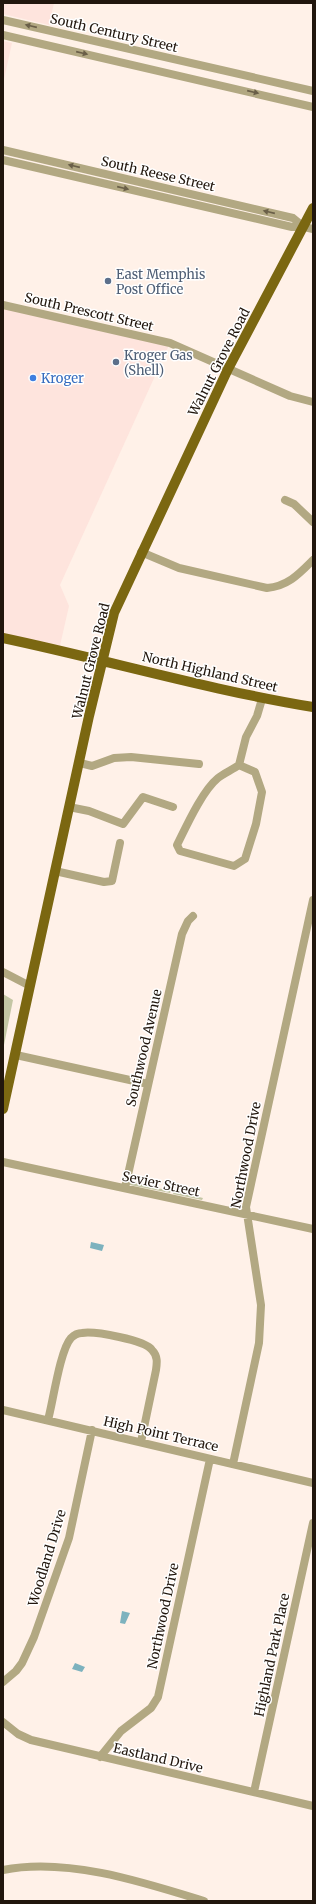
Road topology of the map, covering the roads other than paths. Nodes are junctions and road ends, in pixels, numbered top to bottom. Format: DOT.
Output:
graph roads {
  1 [pos="3,20"];
  2 [pos="3,35"];
  3 [pos="193,64"];
  4 [pos="190,78"];
  5 [pos="313,91"];
  6 [pos="313,107"];
  7 [pos="3,150"];
  8 [pos="3,160"];
  9 [pos="190,193"];
  10 [pos="188,203"];
  11 [pos="313,208"];
  12 [pos="309,228"];
  13 [pos="3,305"];
  14 [pos="228,369"];
  15 [pos="313,402"];
  16 [pos="285,500"];
  17 [pos="313,522"];
  18 [pos="141,552"];
  19 [pos="313,560"];
  20 [pos="3,638"];
  21 [pos="102,660"];
  22 [pos="262,699"];
  23 [pos="313,707"];
  24 [pos="80,763"];
  25 [pos="199,764"];
  26 [pos="239,765"];
  27 [pos="70,807"];
  28 [pos="173,807"];
  29 [pos="120,843"];
  30 [pos="55,871"];
  31 [pos="313,900"];
  32 [pos="193,916"];
  33 [pos="3,972"];
  34 [pos="30,986"];
  35 [pos="16,1055"];
  36 [pos="148,1084"];
  37 [pos="3,1109"];
  38 [pos="3,1162"];
  39 [pos="126,1188"];
  40 [pos="246,1215"];
  41 [pos="313,1229"];
  42 [pos="3,1410"];
  43 [pos="48,1420"];
  44 [pos="92,1430"];
  45 [pos="141,1442"];
  46 [pos="210,1459"];
  47 [pos="232,1464"];
  48 [pos="313,1483"];
  49 [pos="313,1523"];
  50 [pos="3,1682"];
  51 [pos="3,1722"];
  52 [pos="100,1757"];
  53 [pos="254,1792"];
  54 [pos="313,1806"];
  55 [pos="3,1870"];
  56 [pos="204,1901"];
  3 -- 1 [label="street, South Century Street, one-way"];
  2 -- 4 [label="street, South Century Street, one-way"];
  3 -- 4 [label="street"];
  3 -- 5 [label="street, South Century Street"];
  4 -- 6 [label="street, South Century Street, one-way"];
  9 -- 7 [label="street, South Reese Street, one-way"];
  8 -- 10 [label="street, South Reese Street, one-way"];
  9 -- 10 [label="street"];
  12 -- 9 [label="street, South Reese Street, one-way"];
  10 -- 12 [label="street, South Reese Street"];
  11 -- 12 [label="main road, Walnut Grove Road"];
  12 -- 14 [label="main road, Walnut Grove Road"];
  13 -- 14 [label="street, South Prescott Street"];
  14 -- 15 [label="street, South Prescott Street"];
  14 -- 18 [label="main road, Walnut Grove Road"];
  16 -- 17 [label="street"];
  18 -- 19 [label="street"];
  18 -- 21 [label="main road, Walnut Grove Road"];
  20 -- 21 [label="main road, North Highland Street"];
  21 -- 22 [label="main road, North Highland Street"];
  21 -- 24 [label="main road, Walnut Grove Road"];
  22 -- 23 [label="main road, North Highland Street"];
  22 -- 26 [label="street"];
  24 -- 25 [label="street"];
  24 -- 27 [label="main road, Walnut Grove Road"];
  26 -- 26 [label="street"];
  27 -- 28 [label="street"];
  27 -- 30 [label="main road, Walnut Grove Road"];
  29 -- 30 [label="street"];
  30 -- 34 [label="main road, Walnut Grove Road"];
  31 -- 40 [label="street, Northwood Drive"];
  32 -- 36 [label="street, Southwood Avenue"];
  33 -- 34 [label="street"];
  34 -- 35 [label="main road, Walnut Grove Road"];
  35 -- 36 [label="street"];
  35 -- 37 [label="main road, Walnut Grove Road"];
  36 -- 39 [label="street, Southwood Avenue"];
  38 -- 39 [label="street, Sevier Street"];
  39 -- 40 [label="street, Sevier Street"];
  40 -- 41 [label="street, Sevier Street"];
  40 -- 47 [label="street, Northwood Drive"];
  42 -- 43 [label="street, High Point Terrace"];
  43 -- 44 [label="street, High Point Terrace"];
  43 -- 45 [label="street"];
  44 -- 45 [label="street, High Point Terrace"];
  44 -- 50 [label="street, Woodland Drive"];
  45 -- 46 [label="street, High Point Terrace"];
  46 -- 47 [label="street, High Point Terrace"];
  46 -- 52 [label="street, Northwood Drive"];
  47 -- 48 [label="street, High Point Terrace"];
  49 -- 53 [label="street, Highland Park Place"];
  51 -- 52 [label="street, Eastland Drive"];
  52 -- 53 [label="street, Eastland Drive"];
  53 -- 54 [label="street, Eastland Drive"];
  55 -- 56 [label="street"];
}
